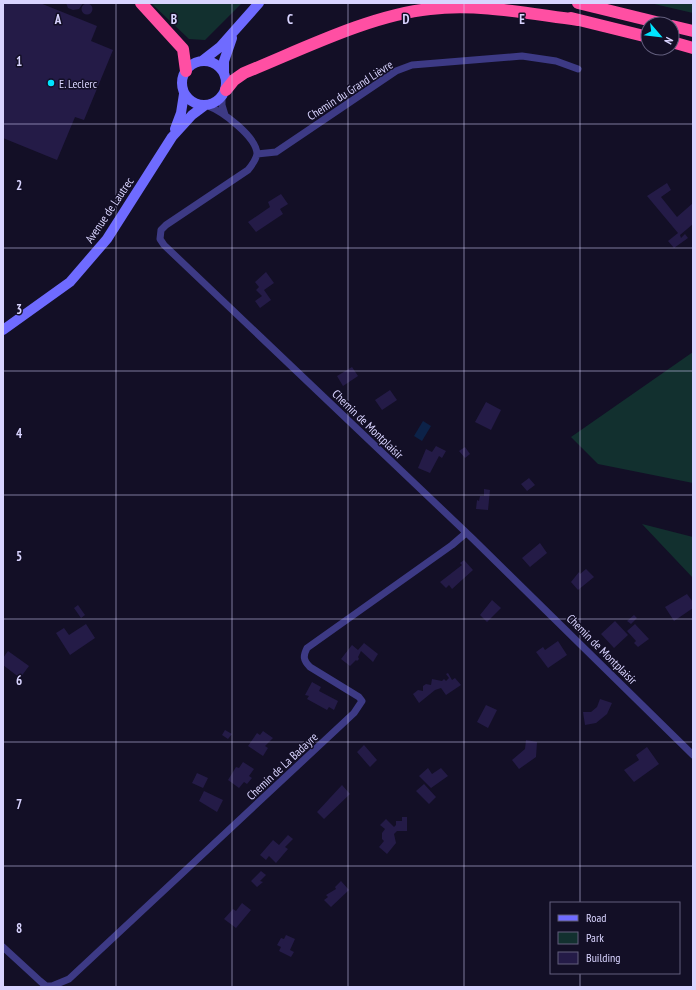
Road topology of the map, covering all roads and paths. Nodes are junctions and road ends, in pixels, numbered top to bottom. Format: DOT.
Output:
graph roads {
  1 [pos="141,3"];
  2 [pos="259,3"];
  3 [pos="512,3"];
  4 [pos="578,3"];
  5 [pos="640,18"];
  6 [pos="578,20"];
  7 [pos="237,27"];
  8 [pos="680,28"];
  9 [pos="693,31"];
  10 [pos="640,35"];
  11 [pos="680,44"];
  12 [pos="693,48"];
  13 [pos="202,61"];
  14 [pos="578,69"];
  15 [pos="186,71"];
  16 [pos="224,73"];
  17 [pos="224,93"];
  18 [pos="184,94"];
  19 [pos="206,106"];
  20 [pos="226,115"];
  21 [pos="172,137"];
  22 [pos="256,154"];
  23 [pos="3,330"];
  24 [pos="466,533"];
  25 [pos="693,755"];
  26 [pos="3,947"];
  1 -- 15 [label="highway"];
  2 -- 7 [label="main road"];
  3 -- 6 [label="highway"];
  4 -- 5 [label="highway"];
  6 -- 10 [label="highway"];
  6 -- 17 [label="highway"];
  7 -- 13 [label="main road"];
  7 -- 16 [label="main road"];
  8 -- 9 [label="highway"];
  11 -- 12 [label="highway"];
  13 -- 15 [label="main road"];
  13 -- 16 [label="main road"];
  14 -- 22 [label="street, Chemin du Grand Lièvre"];
  15 -- 18 [label="main road"];
  16 -- 17 [label="main road"];
  17 -- 19 [label="main road"];
  17 -- 20 [label="street"];
  18 -- 19 [label="main road"];
  18 -- 21 [label="main road"];
  19 -- 20 [label="street"];
  19 -- 21 [label="main road, Avenue de Lautrec"];
  20 -- 22 [label="street"];
  21 -- 23 [label="main road, Avenue de Lautrec"];
  22 -- 24 [label="street, Chemin de Montplaisir"];
  24 -- 25 [label="street, Chemin de Montplaisir"];
  24 -- 26 [label="street, Chemin de La Badayre"];
}
